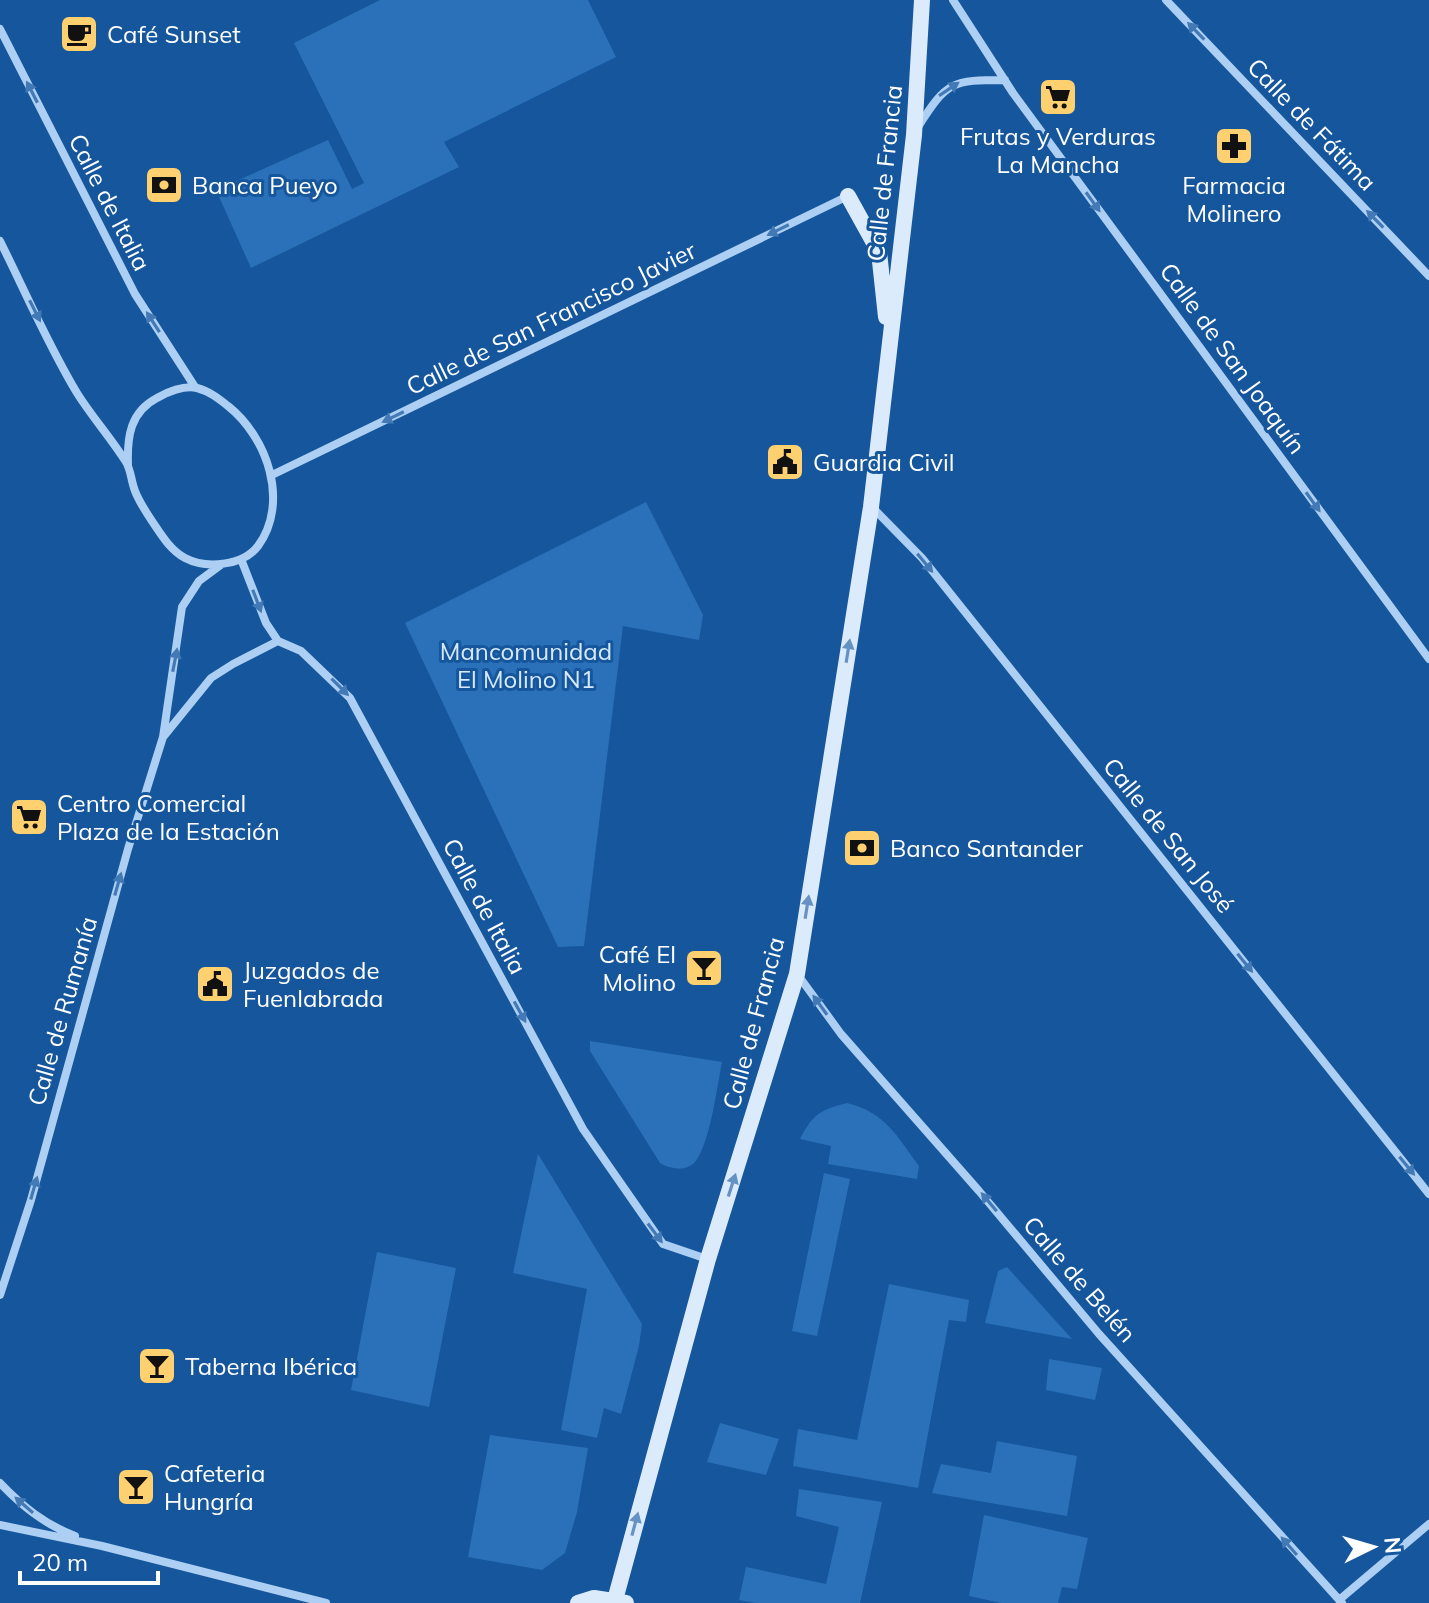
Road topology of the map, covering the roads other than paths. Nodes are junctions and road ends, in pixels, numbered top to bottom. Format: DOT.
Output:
graph roads {
  1 [pos="922,0"];
  2 [pos="953,0"];
  3 [pos="1166,0"];
  4 [pos="0,29"];
  5 [pos="1005,80"];
  6 [pos="914,135"];
  7 [pos="848,196"];
  8 [pos="0,241"];
  9 [pos="1429,276"];
  10 [pos="889,350"];
  11 [pos="195,387"];
  12 [pos="128,465"];
  13 [pos="272,475"];
  14 [pos="871,507"];
  15 [pos="241,559"];
  16 [pos="222,564"];
  17 [pos="278,641"];
  18 [pos="1429,659"];
  19 [pos="163,737"];
  20 [pos="797,974"];
  21 [pos="1429,1194"];
  22 [pos="708,1259"];
  23 [pos="0,1295"];
  24 [pos="0,1483"];
  25 [pos="1429,1524"];
  26 [pos="0,1525"];
  27 [pos="102,1546"];
  28 [pos="621,1601"];
  29 [pos="1340,1602"];
  30 [pos="326,1603"];
  31 [pos="578,1603"];
  1 -- 6 [label="main road, Calle de Francia"];
  2 -- 5 [label="street, Calle de San Joaquín"];
  9 -- 3 [label="street, Calle de Fátima, one-way"];
  11 -- 4 [label="street, Calle de Italia, one-way"];
  6 -- 5 [label="street, one-way"];
  5 -- 18 [label="street, Calle de San Joaquín, one-way"];
  6 -- 10 [label="main road, Calle de Francia"];
  7 -- 10 [label="main road, Calle de Francia"];
  7 -- 13 [label="street, Calle de San Francisco Javier, one-way"];
  8 -- 12 [label="street, one-way"];
  10 -- 14 [label="main road, Calle de Francia"];
  11 -- 12 [label="street"];
  11 -- 13 [label="street"];
  12 -- 16 [label="street"];
  13 -- 15 [label="street"];
  20 -- 14 [label="main road, Calle de Francia, one-way"];
  14 -- 21 [label="street, Calle de San José, one-way"];
  15 -- 16 [label="street"];
  15 -- 17 [label="street, one-way"];
  19 -- 16 [label="street, Calle de Rumanía, one-way"];
  17 -- 19 [label="street, Calle de Rumanía"];
  17 -- 22 [label="street, Calle de Italia, one-way"];
  23 -- 19 [label="street, Calle de Rumanía, one-way"];
  22 -- 20 [label="main road, Calle de Francia, one-way"];
  29 -- 20 [label="street, Calle de Belén, one-way"];
  28 -- 22 [label="main road, Calle de Francia, one-way"];
  27 -- 24 [label="street, one-way"];
  25 -- 29 [label="street"];
  26 -- 27 [label="street"];
  27 -- 30 [label="street"];
  28 -- 31 [label="main road"];
}
